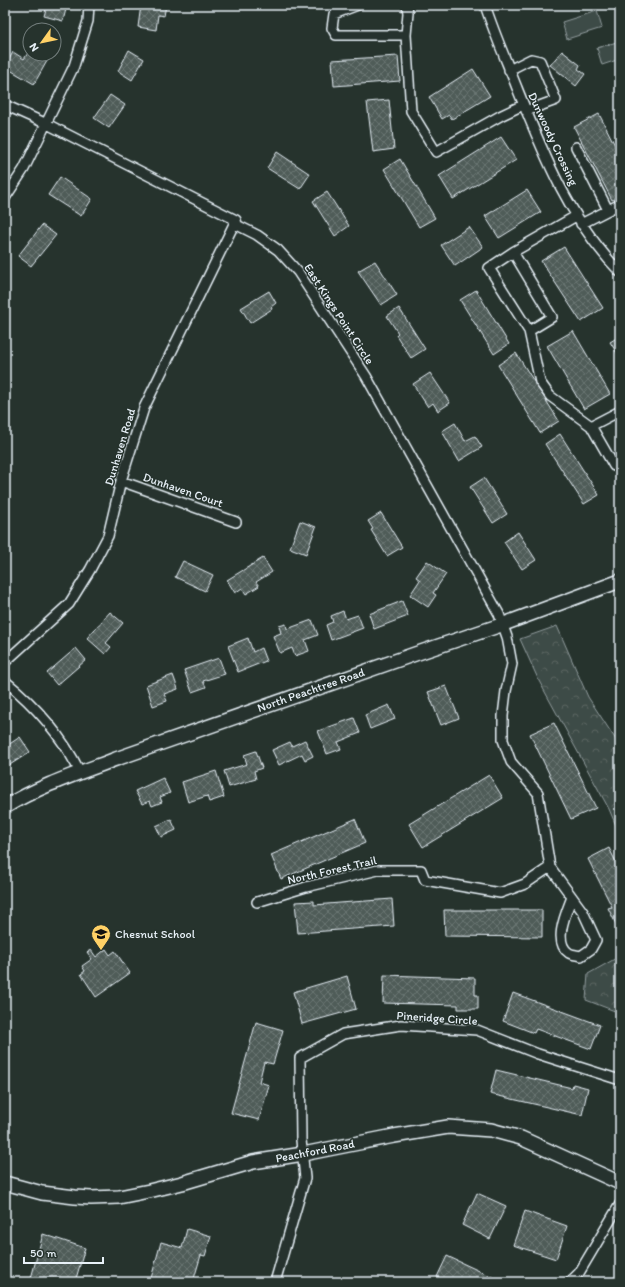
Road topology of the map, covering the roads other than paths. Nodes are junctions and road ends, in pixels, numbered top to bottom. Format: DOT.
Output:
graph roads {
  1 [pos="89,5"];
  2 [pos="358,5"];
  3 [pos="406,5"];
  4 [pos="485,5"];
  5 [pos="406,35"];
  6 [pos="509,70"];
  7 [pos="5,105"];
  8 [pos="525,108"];
  9 [pos="47,124"];
  10 [pos="576,147"];
  11 [pos="5,198"];
  12 [pos="620,204"];
  13 [pos="608,210"];
  14 [pos="236,220"];
  15 [pos="578,220"];
  16 [pos="513,252"];
  17 [pos="620,272"];
  18 [pos="529,331"];
  19 [pos="620,411"];
  20 [pos="591,426"];
  21 [pos="620,462"];
  22 [pos="121,481"];
  23 [pos="236,522"];
  24 [pos="620,581"];
  25 [pos="504,624"];
  26 [pos="5,662"];
  27 [pos="5,681"];
  28 [pos="80,772"];
  29 [pos="5,807"];
  30 [pos="550,867"];
  31 [pos="572,897"];
  32 [pos="257,902"];
  33 [pos="620,1080"];
  34 [pos="303,1154"];
  35 [pos="619,1181"];
  36 [pos="5,1183"];
  37 [pos="620,1204"];
  38 [pos="275,1282"];
  39 [pos="570,1282"];
  1 -- 9 [label="street"];
  2 -- 5 [label="street"];
  3 -- 5 [label="street"];
  4 -- 6 [label="street, Dunwoody Crossing"];
  5 -- 8 [label="street"];
  6 -- 8 [label="street, Dunwoody Crossing"];
  6 -- 8 [label="street"];
  7 -- 9 [label="street, East Kings Point Circle"];
  8 -- 15 [label="street, Dunwoody Crossing"];
  9 -- 11 [label="street"];
  9 -- 14 [label="street, East Kings Point Circle"];
  10 -- 13 [label="street"];
  12 -- 13 [label="street"];
  13 -- 15 [label="street"];
  14 -- 22 [label="street, Dunhaven Road"];
  14 -- 25 [label="street, East Kings Point Circle"];
  15 -- 16 [label="street"];
  15 -- 17 [label="street, Dunwoody Crossing"];
  16 -- 18 [label="street"];
  16 -- 18 [label="street"];
  18 -- 20 [label="street"];
  19 -- 20 [label="street"];
  20 -- 21 [label="street"];
  22 -- 23 [label="street, Dunhaven Court"];
  22 -- 26 [label="street, Dunhaven Road"];
  24 -- 25 [label="street, North Peachtree Road"];
  25 -- 28 [label="street, North Peachtree Road"];
  25 -- 30 [label="street"];
  27 -- 28 [label="street"];
  28 -- 29 [label="street, North Peachtree Road"];
  30 -- 31 [label="street"];
  30 -- 32 [label="street, North Forest Trail"];
  31 -- 31 [label="street"];
  33 -- 34 [label="street, Pineridge Circle"];
  34 -- 35 [label="street, Peachford Road"];
  34 -- 36 [label="street, Peachford Road"];
  34 -- 38 [label="street"];
  37 -- 39 [label="street"];
}
